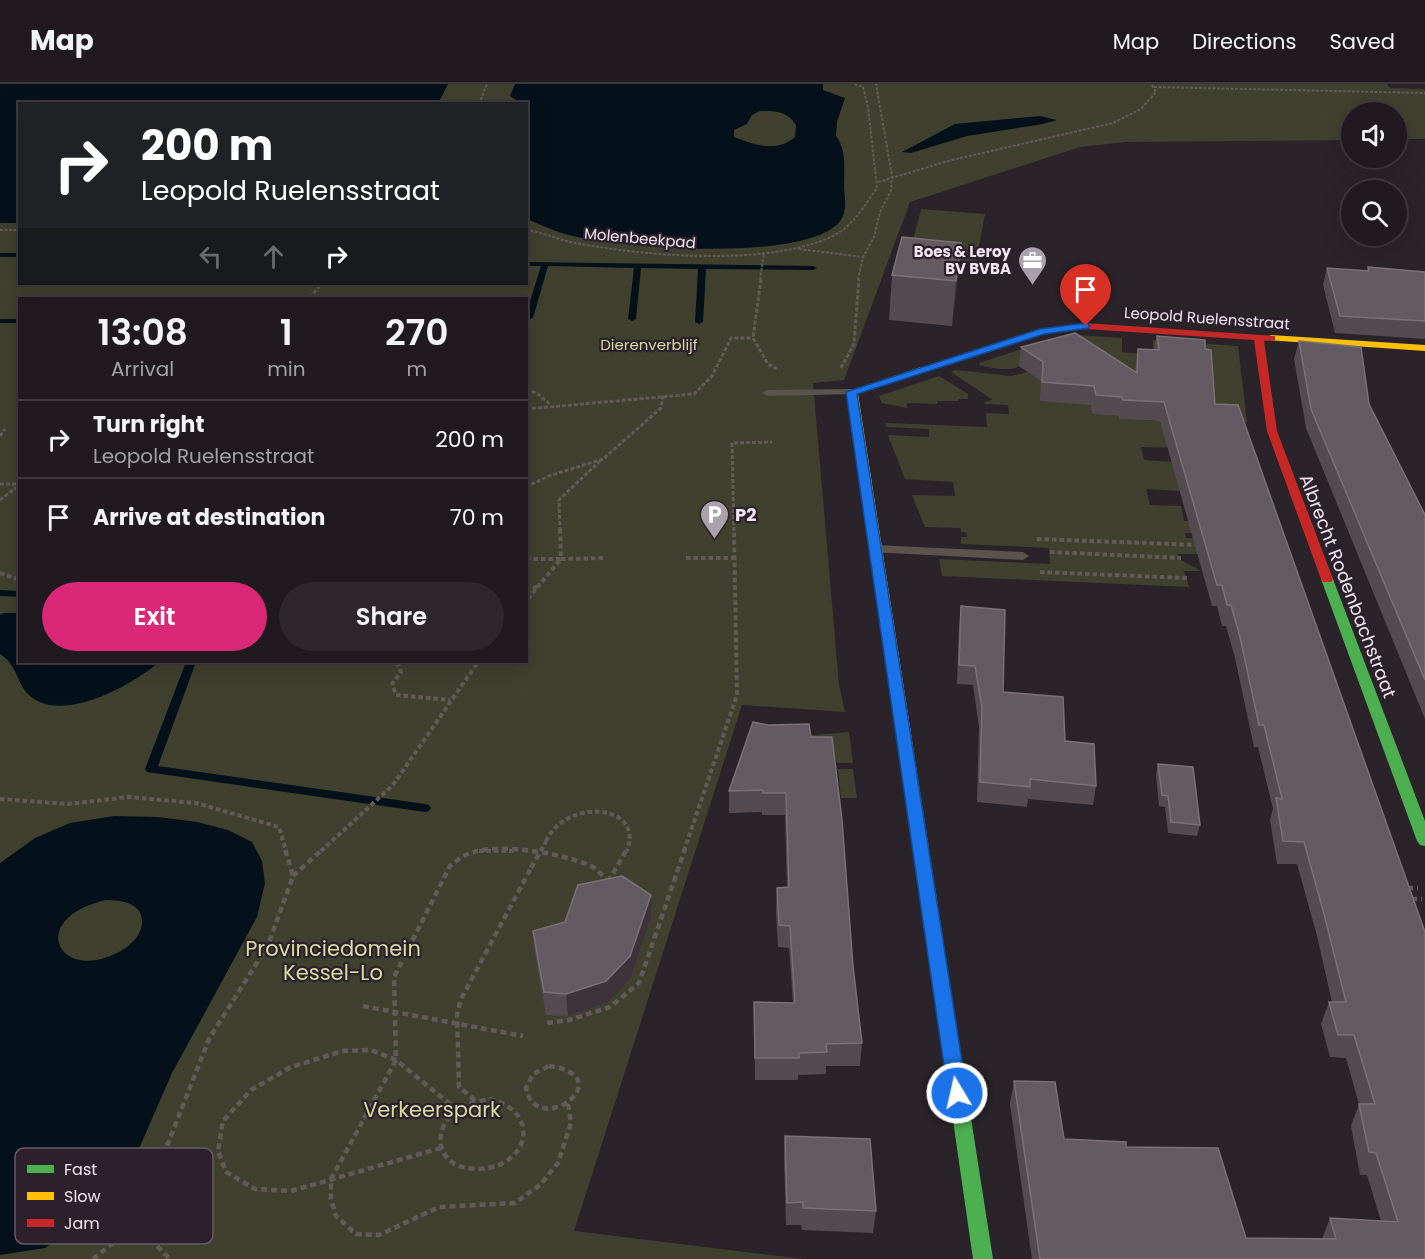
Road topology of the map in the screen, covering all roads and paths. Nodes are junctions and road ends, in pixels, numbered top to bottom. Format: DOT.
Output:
graph roads {
  1 [pos="487,84"];
  2 [pos="854,84"];
  3 [pos="876,84"];
  4 [pos="1151,84"];
  5 [pos="1154,87"];
  6 [pos="1425,93"];
  7 [pos="479,102"];
  8 [pos="892,176"];
  9 [pos="878,182"];
  10 [pos="528,229"];
  11 [pos="0,230"];
  12 [pos="18,230"];
  13 [pos="785,251"];
  14 [pos="765,252"];
  15 [pos="863,257"];
  16 [pos="320,285"];
  17 [pos="311,297"];
  18 [pos="753,338"];
  19 [pos="1258,338"];
  20 [pos="1425,348"];
  21 [pos="839,372"];
  22 [pos="528,391"];
  23 [pos="852,392"];
  24 [pos="767,393"];
  25 [pos="808,393"];
  26 [pos="663,396"];
  27 [pos="551,406"];
  28 [pos="528,409"];
  29 [pos="5,429"];
  30 [pos="0,436"];
  31 [pos="772,442"];
  32 [pos="603,459"];
  33 [pos="0,484"];
  34 [pos="18,484"];
  35 [pos="18,486"];
  36 [pos="528,486"];
  37 [pos="0,500"];
  38 [pos="1034,538"];
  39 [pos="1201,545"];
  40 [pos="874,549"];
  41 [pos="1050,552"];
  42 [pos="1023,556"];
  43 [pos="605,558"];
  44 [pos="686,558"];
  45 [pos="735,558"];
  46 [pos="1181,558"];
  47 [pos="528,559"];
  48 [pos="561,559"];
  49 [pos="0,573"];
  50 [pos="18,579"];
  51 [pos="528,585"];
  52 [pos="537,588"];
  53 [pos="528,599"];
  54 [pos="397,663"];
  55 [pos="477,663"];
  56 [pos="450,700"];
  57 [pos="0,799"];
  58 [pos="1425,841"];
  59 [pos="293,876"];
  60 [pos="608,882"];
  61 [pos="1401,888"];
  62 [pos="1418,888"];
  63 [pos="604,890"];
  64 [pos="1405,899"];
  65 [pos="1422,899"];
  66 [pos="363,1006"];
  67 [pos="548,1023"];
  68 [pos="523,1036"];
  69 [pos="396,1060"];
  70 [pos="475,1100"];
  71 [pos="568,1104"];
  72 [pos="456,1109"];
  73 [pos="166,1148"];
  74 [pos="441,1148"];
  75 [pos="331,1179"];
  76 [pos="112,1244"];
  77 [pos="155,1244"];
  78 [pos="93,1259"];
  79 [pos="170,1259"];
  80 [pos="983,1259"];
  1 -- 7 [label="path"];
  2 -- 9 [label="path"];
  3 -- 8 [label="path"];
  4 -- 5 [label="path"];
  5 -- 6 [label="path"];
  5 -- 8 [label="path"];
  8 -- 9 [label="path"];
  8 -- 15 [label="path"];
  9 -- 13 [label="path, Molenbeekpad"];
  10 -- 14 [label="path, Molenbeekpad"];
  11 -- 12 [label="path"];
  13 -- 14 [label="path, Molenbeekpad"];
  13 -- 15 [label="path, Molenbeekpad"];
  14 -- 18 [label="path"];
  15 -- 21 [label="path"];
  16 -- 17 [label="path"];
  18 -- 25 [label="path"];
  18 -- 26 [label="path"];
  19 -- 20 [label="street, Leopold Ruelensstraat"];
  19 -- 23 [label="street, Leopold Ruelensstraat"];
  19 -- 58 [label="street, Albrecht Rodenbachstraat"];
  22 -- 27 [label="path"];
  23 -- 25 [label="lane"];
  23 -- 40 [label="street"];
  24 -- 25 [label="lane"];
  26 -- 27 [label="path"];
  26 -- 32 [label="path"];
  27 -- 28 [label="path"];
  29 -- 30 [label="path"];
  31 -- 45 [label="path"];
  32 -- 36 [label="path"];
  32 -- 48 [label="path"];
  33 -- 34 [label="path"];
  35 -- 37 [label="path"];
  38 -- 39 [label="path"];
  40 -- 42 [label="lane"];
  40 -- 80 [label="street"];
  41 -- 46 [label="path"];
  43 -- 48 [label="path"];
  44 -- 45 [label="path"];
  45 -- 67 [label="path"];
  47 -- 48 [label="path"];
  48 -- 52 [label="path"];
  49 -- 50 [label="path"];
  51 -- 52 [label="path"];
  52 -- 53 [label="path"];
  54 -- 56 [label="path"];
  55 -- 56 [label="path"];
  56 -- 59 [label="path"];
  57 -- 59 [label="path"];
  59 -- 73 [label="path"];
  60 -- 63 [label="path"];
  60 -- 69 [label="path"];
  60 -- 70 [label="path, bridge"];
  61 -- 62 [label="path"];
  64 -- 65 [label="path"];
  66 -- 68 [label="path, bridge"];
  69 -- 72 [label="path"];
  69 -- 75 [label="path"];
  69 -- 75 [label="path"];
  70 -- 72 [label="path"];
  70 -- 74 [label="path"];
  71 -- 71 [label="path"];
  71 -- 75 [label="path"];
  72 -- 74 [label="path"];
  74 -- 75 [label="path"];
  76 -- 78 [label="path"];
  77 -- 79 [label="path"];
}
